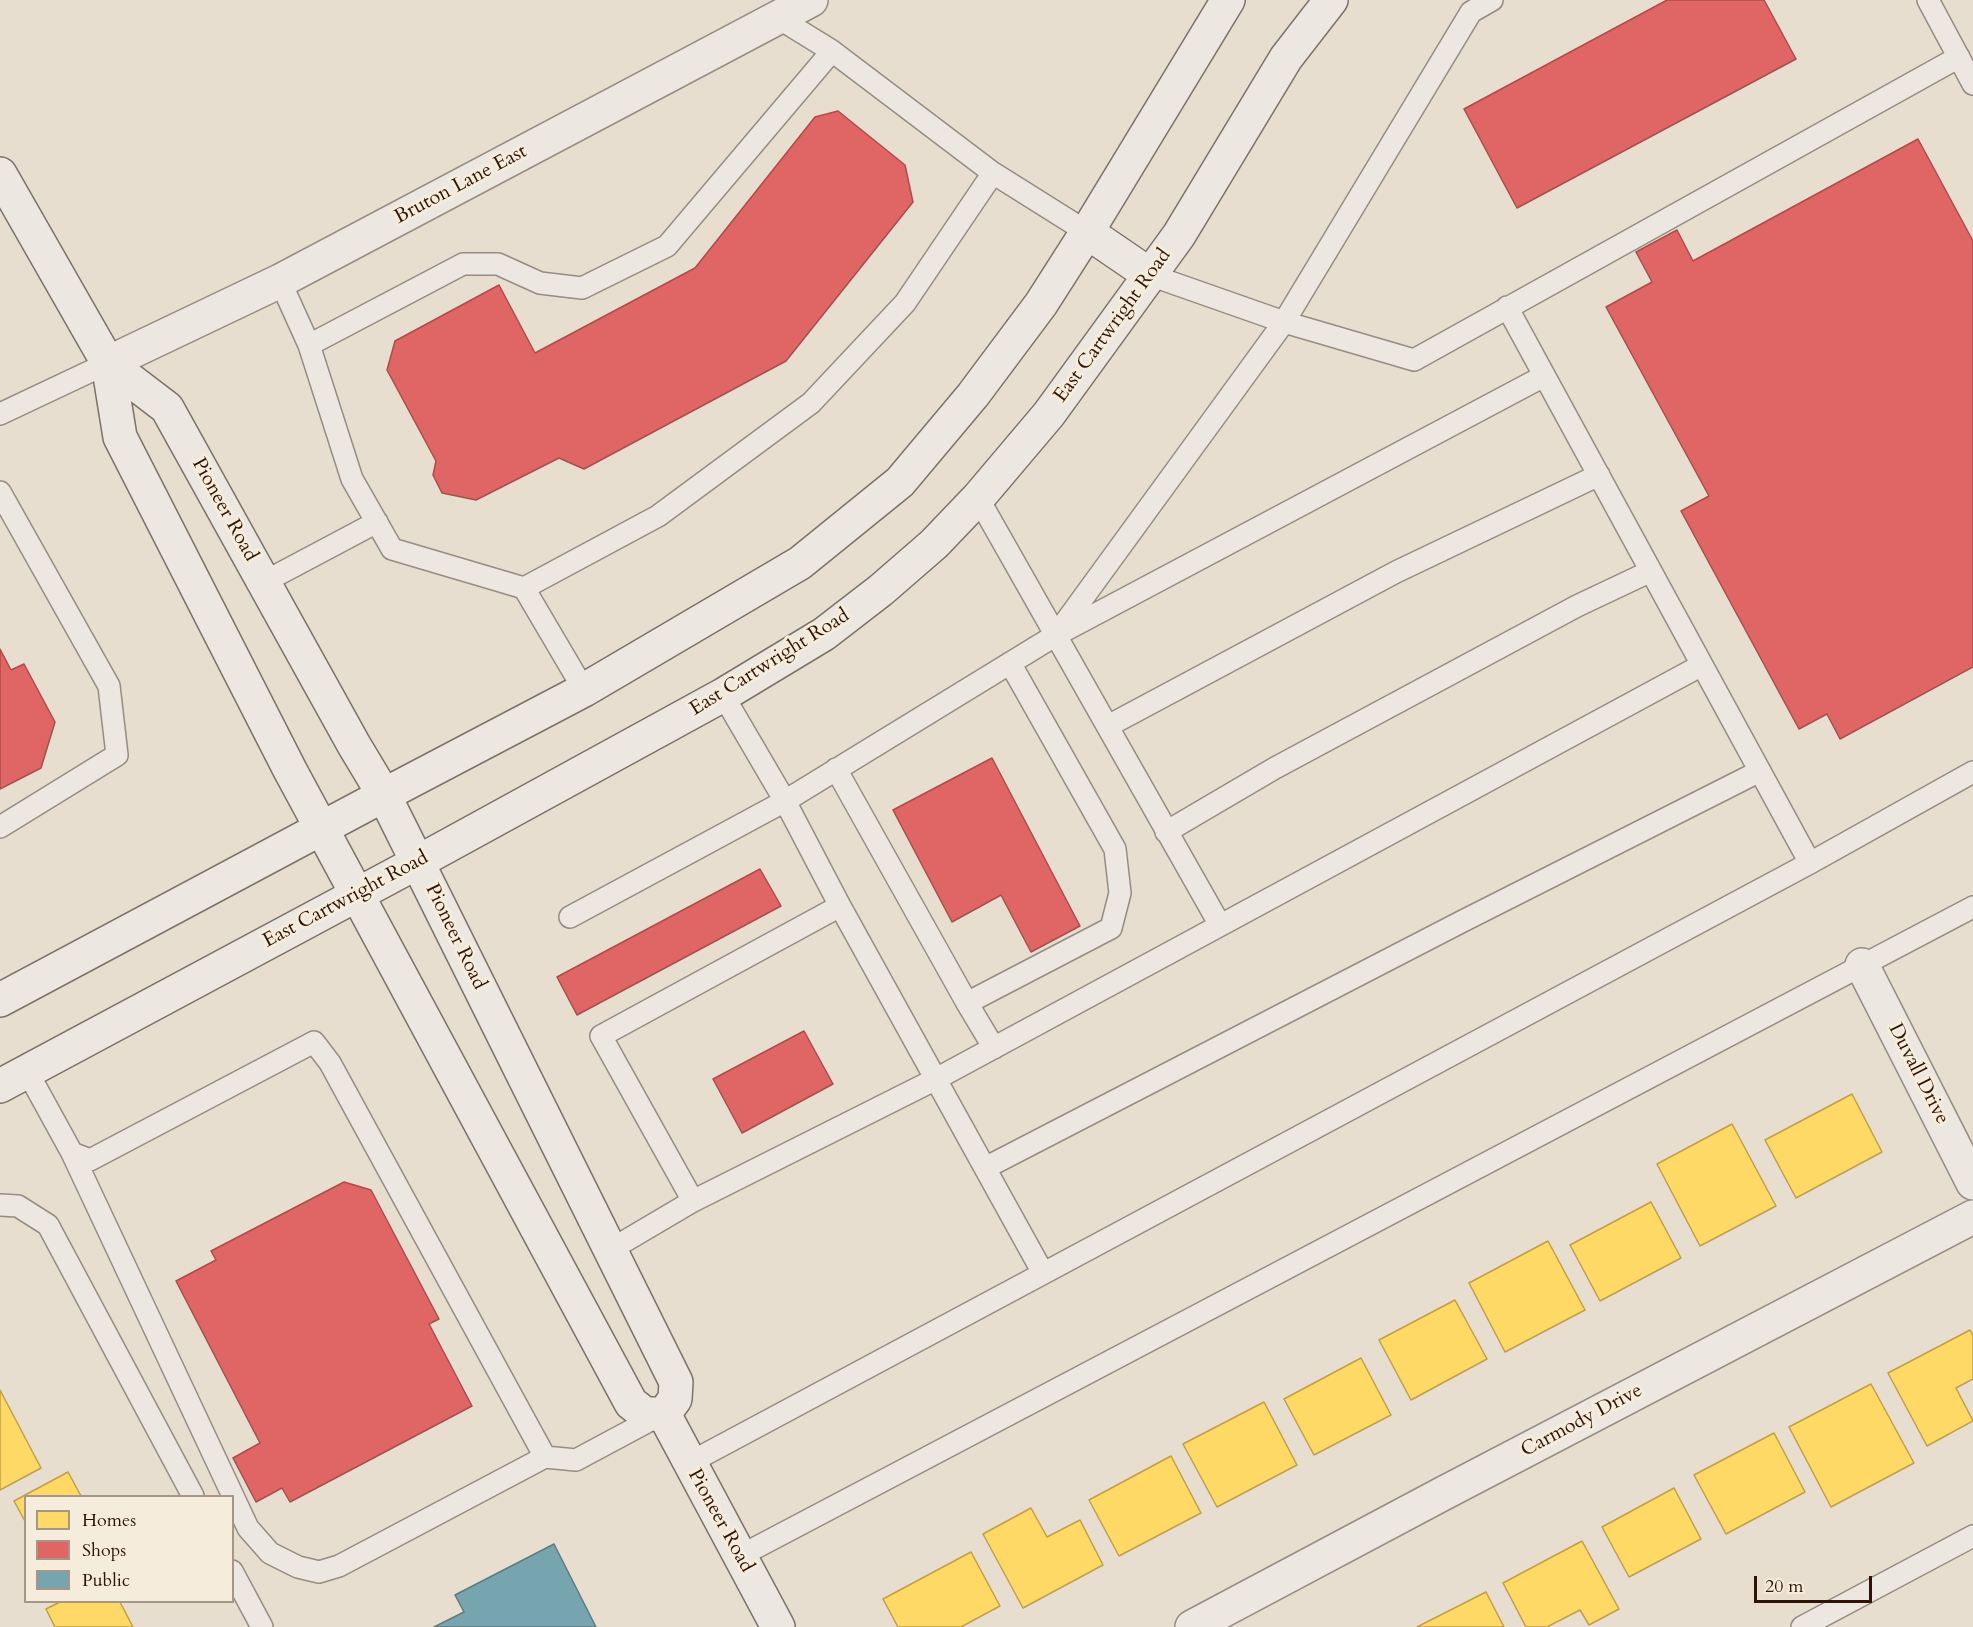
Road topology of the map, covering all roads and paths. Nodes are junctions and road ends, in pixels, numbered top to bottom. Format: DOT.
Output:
graph roads {
  1 [pos="811,0"];
  2 [pos="1228,0"];
  3 [pos="1331,0"];
  4 [pos="1492,0"];
  5 [pos="1928,0"];
  6 [pos="777,17"];
  7 [pos="832,51"];
  8 [pos="1959,57"];
  9 [pos="1973,84"];
  10 [pos="993,173"];
  11 [pos="0,174"];
  12 [pos="1087,232"];
  13 [pos="1150,275"];
  14 [pos="280,280"];
  15 [pos="1507,307"];
  16 [pos="1284,322"];
  17 [pos="309,345"];
  18 [pos="108,363"];
  19 [pos="1544,376"];
  20 [pos="0,414"];
  21 [pos="1599,475"];
  22 [pos="0,492"];
  23 [pos="978,498"];
  24 [pos="377,522"];
  25 [pos="1651,571"];
  26 [pos="264,582"];
  27 [pos="524,588"];
  28 [pos="1056,635"];
  29 [pos="1010,663"];
  30 [pos="1702,665"];
  31 [pos="584,690"];
  32 [pos="723,695"];
  33 [pos="1108,726"];
  34 [pos="836,769"];
  35 [pos="1760,771"];
  36 [pos="1973,772"];
  37 [pos="384,795"];
  38 [pos="785,801"];
  39 [pos="0,827"];
  40 [pos="320,829"];
  41 [pos="1166,832"];
  42 [pos="418,861"];
  43 [pos="1810,863"];
  44 [pos="356,894"];
  45 [pos="840,906"];
  46 [pos="1973,907"];
  47 [pos="570,917"];
  48 [pos="1220,925"];
  49 [pos="1862,965"];
  50 [pos="2,995"];
  51 [pos="967,1003"];
  52 [pos="994,1048"];
  53 [pos="14,1078"];
  54 [pos="936,1079"];
  55 [pos="72,1153"];
  56 [pos="985,1168"];
  57 [pos="1973,1183"];
  58 [pos="693,1201"];
  59 [pos="0,1205"];
  60 [pos="1973,1217"];
  61 [pos="610,1250"];
  62 [pos="1043,1273"];
  63 [pos="663,1414"];
  64 [pos="545,1457"];
  65 [pos="689,1463"];
  66 [pos="192,1495"];
  67 [pos="233,1495"];
  68 [pos="234,1498"];
  69 [pos="1973,1536"];
  70 [pos="740,1556"];
  71 [pos="234,1575"];
  72 [pos="262,1627"];
  73 [pos="778,1627"];
  74 [pos="1192,1627"];
  75 [pos="1802,1627"];
  1 -- 6 [label="main road, Bruton Lane East"];
  2 -- 12 [label="main road"];
  3 -- 13 [label="main road, East Cartwright Road"];
  4 -- 16 [label="lane"];
  5 -- 8 [label="lane"];
  6 -- 7 [label="lane"];
  6 -- 14 [label="main road, Bruton Lane East"];
  7 -- 10 [label="lane"];
  7 -- 17 [label="lane"];
  8 -- 9 [label="lane"];
  8 -- 15 [label="lane"];
  10 -- 12 [label="lane"];
  10 -- 27 [label="lane"];
  11 -- 18 [label="main road, Pioneer Road"];
  12 -- 13 [label="main road"];
  12 -- 31 [label="main road"];
  13 -- 16 [label="lane"];
  13 -- 23 [label="main road, East Cartwright Road"];
  14 -- 17 [label="lane"];
  14 -- 18 [label="main road, Bruton Lane East"];
  15 -- 16 [label="lane"];
  15 -- 19 [label="lane"];
  16 -- 28 [label="lane"];
  17 -- 24 [label="lane"];
  18 -- 20 [label="lane"];
  18 -- 26 [label="main road, Pioneer Road"];
  18 -- 40 [label="main road, Pioneer Road"];
  19 -- 21 [label="lane"];
  19 -- 28 [label="lane"];
  21 -- 25 [label="lane"];
  21 -- 33 [label="lane"];
  22 -- 39 [label="lane"];
  23 -- 28 [label="lane"];
  23 -- 32 [label="main road, East Cartwright Road"];
  24 -- 26 [label="lane"];
  24 -- 27 [label="lane"];
  25 -- 30 [label="lane"];
  25 -- 41 [label="lane"];
  26 -- 37 [label="main road, Pioneer Road"];
  27 -- 31 [label="lane"];
  28 -- 29 [label="lane"];
  28 -- 33 [label="lane"];
  29 -- 34 [label="lane"];
  29 -- 51 [label="lane"];
  30 -- 35 [label="lane"];
  30 -- 48 [label="lane"];
  31 -- 37 [label="main road"];
  32 -- 38 [label="lane"];
  32 -- 42 [label="main road, East Cartwright Road"];
  33 -- 41 [label="lane"];
  34 -- 38 [label="lane"];
  34 -- 51 [label="lane"];
  35 -- 43 [label="lane"];
  35 -- 56 [label="lane"];
  36 -- 43 [label="lane"];
  37 -- 40 [label="main road"];
  37 -- 42 [label="main road, Pioneer Road"];
  38 -- 45 [label="lane"];
  38 -- 47 [label="lane"];
  40 -- 44 [label="main road, Pioneer Road"];
  40 -- 50 [label="main road"];
  41 -- 48 [label="lane"];
  42 -- 44 [label="main road, East Cartwright Road"];
  42 -- 61 [label="main road, Pioneer Road"];
  43 -- 62 [label="lane"];
  44 -- 53 [label="main road, East Cartwright Road"];
  44 -- 63 [label="main road, Pioneer Road"];
  45 -- 54 [label="lane"];
  45 -- 58 [label="lane"];
  46 -- 49 [label="lane"];
  48 -- 52 [label="lane"];
  49 -- 57 [label="main road, Duvall Drive"];
  49 -- 70 [label="lane"];
  51 -- 52 [label="lane"];
  52 -- 54 [label="lane"];
  53 -- 55 [label="lane"];
  54 -- 56 [label="lane"];
  54 -- 58 [label="lane"];
  55 -- 64 [label="lane"];
  55 -- 67 [label="lane"];
  56 -- 62 [label="lane"];
  58 -- 61 [label="lane"];
  59 -- 66 [label="lane"];
  60 -- 74 [label="main road, Carmody Drive"];
  61 -- 63 [label="main road, Pioneer Road"];
  62 -- 65 [label="lane"];
  63 -- 64 [label="lane"];
  63 -- 65 [label="main road, Pioneer Road"];
  64 -- 68 [label="lane"];
  65 -- 70 [label="main road, Pioneer Road"];
  69 -- 75 [label="lane"];
  70 -- 73 [label="main road, Pioneer Road"];
  71 -- 72 [label="lane"];
}
